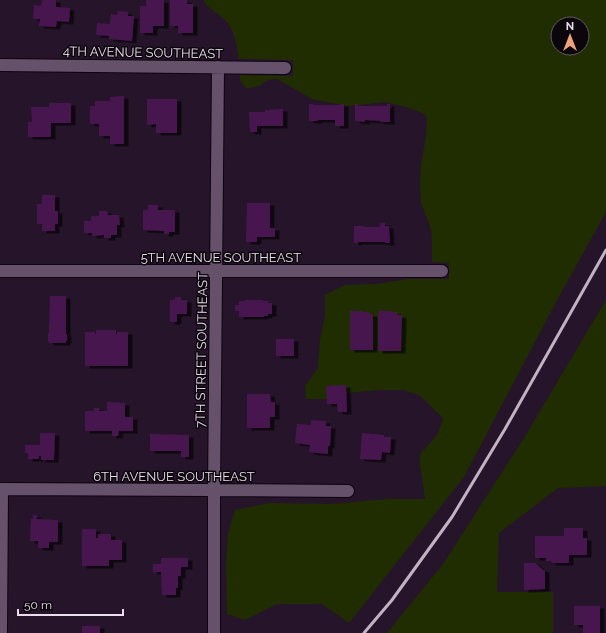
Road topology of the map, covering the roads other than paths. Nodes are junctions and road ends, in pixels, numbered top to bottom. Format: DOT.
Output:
graph roads {
  1 [pos="0,65"];
  2 [pos="218,67"];
  3 [pos="286,68"];
  4 [pos="216,270"];
  5 [pos="0,271"];
  6 [pos="442,271"];
  7 [pos="1,489"];
  8 [pos="214,490"];
  9 [pos="348,491"];
  10 [pos="1,633"];
  11 [pos="214,633"];
  1 -- 2 [label="street, 4TH AVENUE SOUTHEAST"];
  2 -- 3 [label="street, 4TH AVENUE SOUTHEAST"];
  2 -- 4 [label="street, 7TH STREET SOUTHEAST"];
  4 -- 5 [label="street, 5TH AVENUE SOUTHEAST"];
  4 -- 6 [label="street, 5TH AVENUE SOUTHEAST"];
  4 -- 8 [label="street, 7TH STREET SOUTHEAST"];
  7 -- 8 [label="street, 6TH AVENUE SOUTHEAST"];
  7 -- 10 [label="street"];
  8 -- 9 [label="street, 6TH AVENUE SOUTHEAST"];
  8 -- 11 [label="street, 7TH STREET SOUTHEAST"];
}
